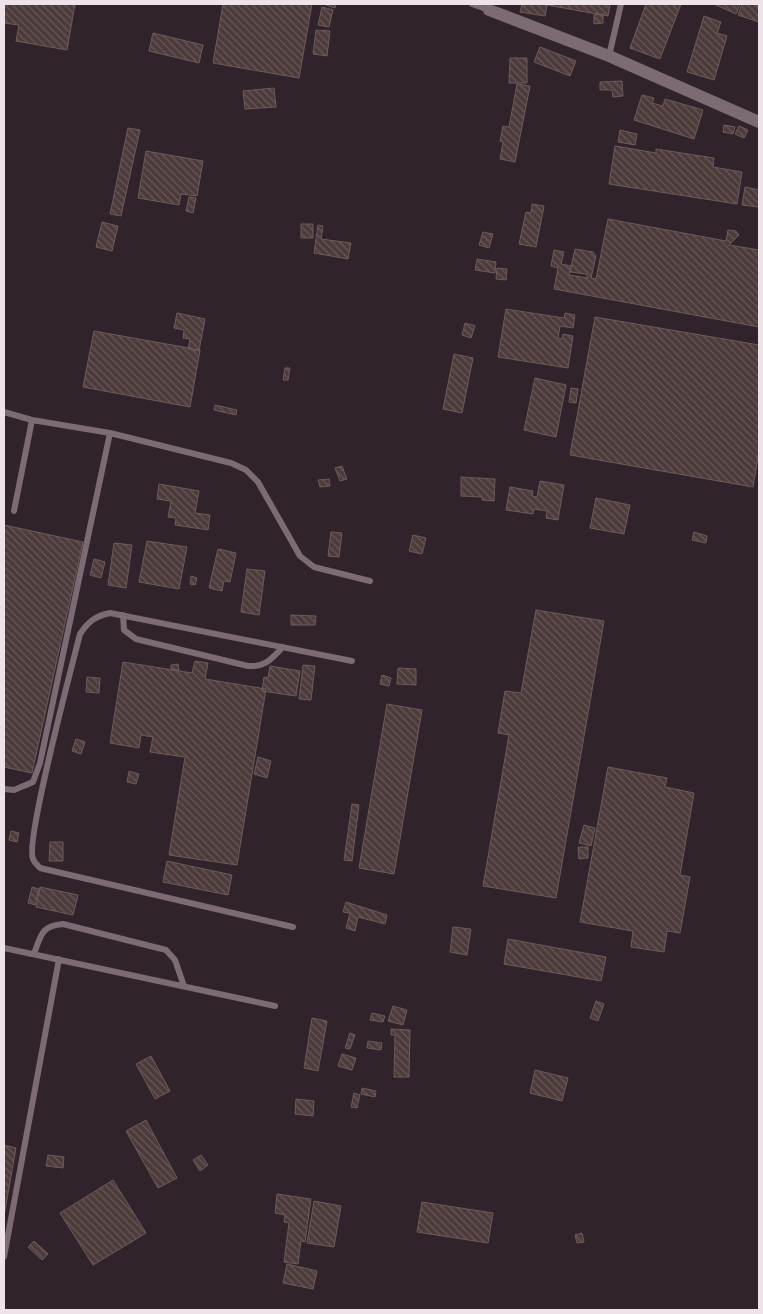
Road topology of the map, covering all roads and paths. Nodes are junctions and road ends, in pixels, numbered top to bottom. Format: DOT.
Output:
graph roads {
  1 [pos="472,4"];
  2 [pos="622,4"];
  3 [pos="489,10"];
  4 [pos="609,56"];
  5 [pos="759,122"];
  6 [pos="4,412"];
  7 [pos="32,420"];
  8 [pos="110,433"];
  9 [pos="14,511"];
  10 [pos="370,581"];
  11 [pos="123,616"];
  12 [pos="283,648"];
  13 [pos="352,661"];
  14 [pos="4,789"];
  15 [pos="293,927"];
  16 [pos="4,948"];
  17 [pos="34,954"];
  18 [pos="59,959"];
  19 [pos="184,986"];
  20 [pos="275,1006"];
  21 [pos="4,1257"];
  1 -- 3 [label="lane"];
  2 -- 4 [label="lane"];
  3 -- 4 [label="street"];
  4 -- 5 [label="street"];
  6 -- 7 [label="lane"];
  7 -- 8 [label="lane"];
  7 -- 9 [label="lane"];
  8 -- 10 [label="lane"];
  8 -- 14 [label="lane"];
  11 -- 12 [label="lane"];
  11 -- 12 [label="lane"];
  11 -- 15 [label="lane"];
  12 -- 13 [label="lane"];
  16 -- 17 [label="lane"];
  17 -- 18 [label="lane"];
  17 -- 19 [label="lane"];
  18 -- 19 [label="lane"];
  18 -- 21 [label="lane"];
  19 -- 20 [label="lane"];
}
